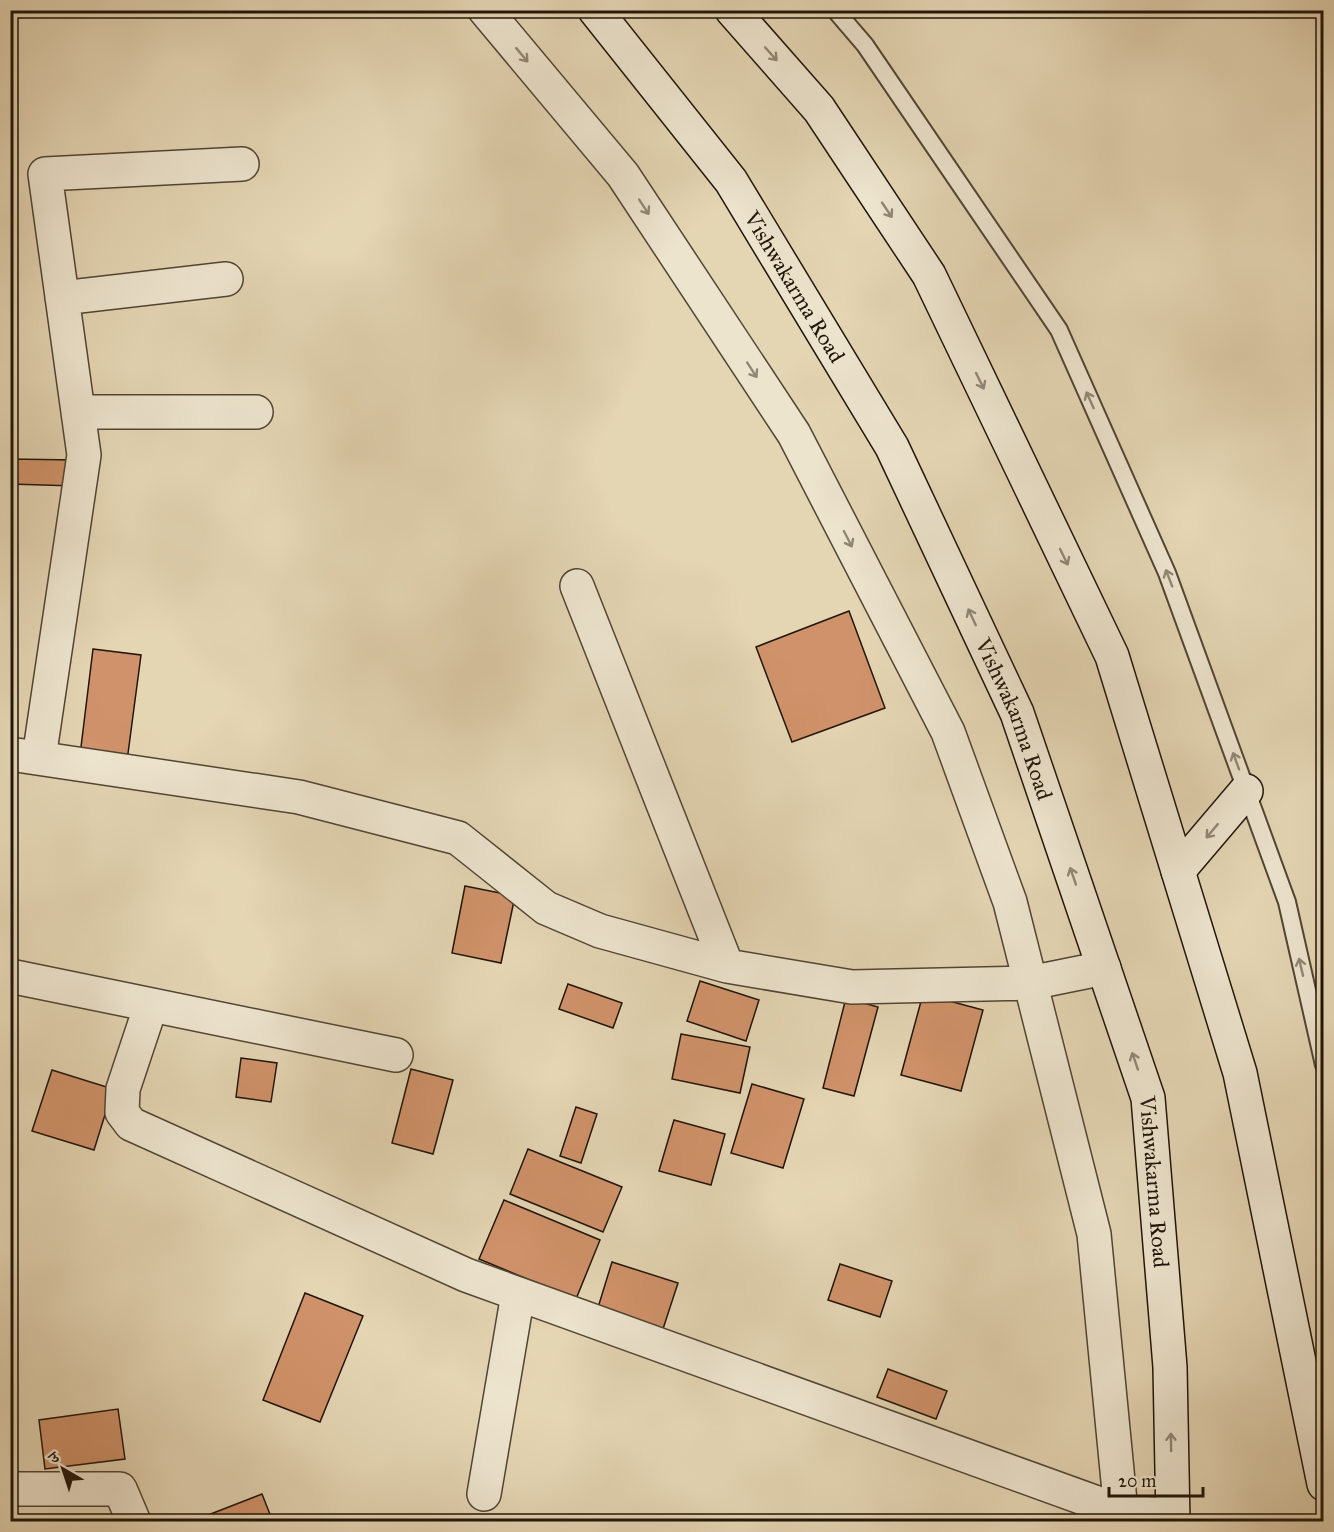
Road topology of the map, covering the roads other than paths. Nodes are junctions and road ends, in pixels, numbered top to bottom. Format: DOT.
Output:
graph roads {
  1 [pos="485,10"];
  2 [pos="595,10"];
  3 [pos="732,10"];
  4 [pos="835,10"];
  5 [pos="242,164"];
  6 [pos="226,279"];
  7 [pos="62,298"];
  8 [pos="78,412"];
  9 [pos="256,412"];
  10 [pos="577,586"];
  11 [pos="25,756"];
  12 [pos="1246,791"];
  13 [pos="1178,871"];
  14 [pos="727,966"];
  15 [pos="1104,968"];
  16 [pos="10,976"];
  17 [pos="1030,982"];
  18 [pos="151,1005"];
  19 [pos="396,1055"];
  20 [pos="1323,1065"];
  21 [pos="518,1294"];
  22 [pos="1323,1484"];
  23 [pos="10,1489"];
  24 [pos="484,1494"];
  25 [pos="1122,1517"];
  26 [pos="1173,1518"];
  27 [pos="134,1521"];
  1 -- 17 [label="street, one-way"];
  15 -- 2 [label="street, Vishwakarma Road, one-way"];
  3 -- 13 [label="street, one-way"];
  12 -- 4 [label="lane, one-way"];
  5 -- 7 [label="street"];
  6 -- 7 [label="street"];
  7 -- 8 [label="street"];
  8 -- 9 [label="street"];
  8 -- 11 [label="street"];
  10 -- 14 [label="street"];
  11 -- 14 [label="street"];
  12 -- 13 [label="street, one-way"];
  20 -- 12 [label="lane, one-way"];
  13 -- 22 [label="street"];
  14 -- 17 [label="street"];
  15 -- 17 [label="street"];
  26 -- 15 [label="street, Vishwakarma Road, one-way"];
  16 -- 18 [label="street"];
  17 -- 25 [label="street"];
  18 -- 19 [label="street"];
  18 -- 21 [label="street"];
  21 -- 24 [label="street"];
  21 -- 25 [label="street"];
  23 -- 27 [label="street"];
  25 -- 26 [label="street"];
}
